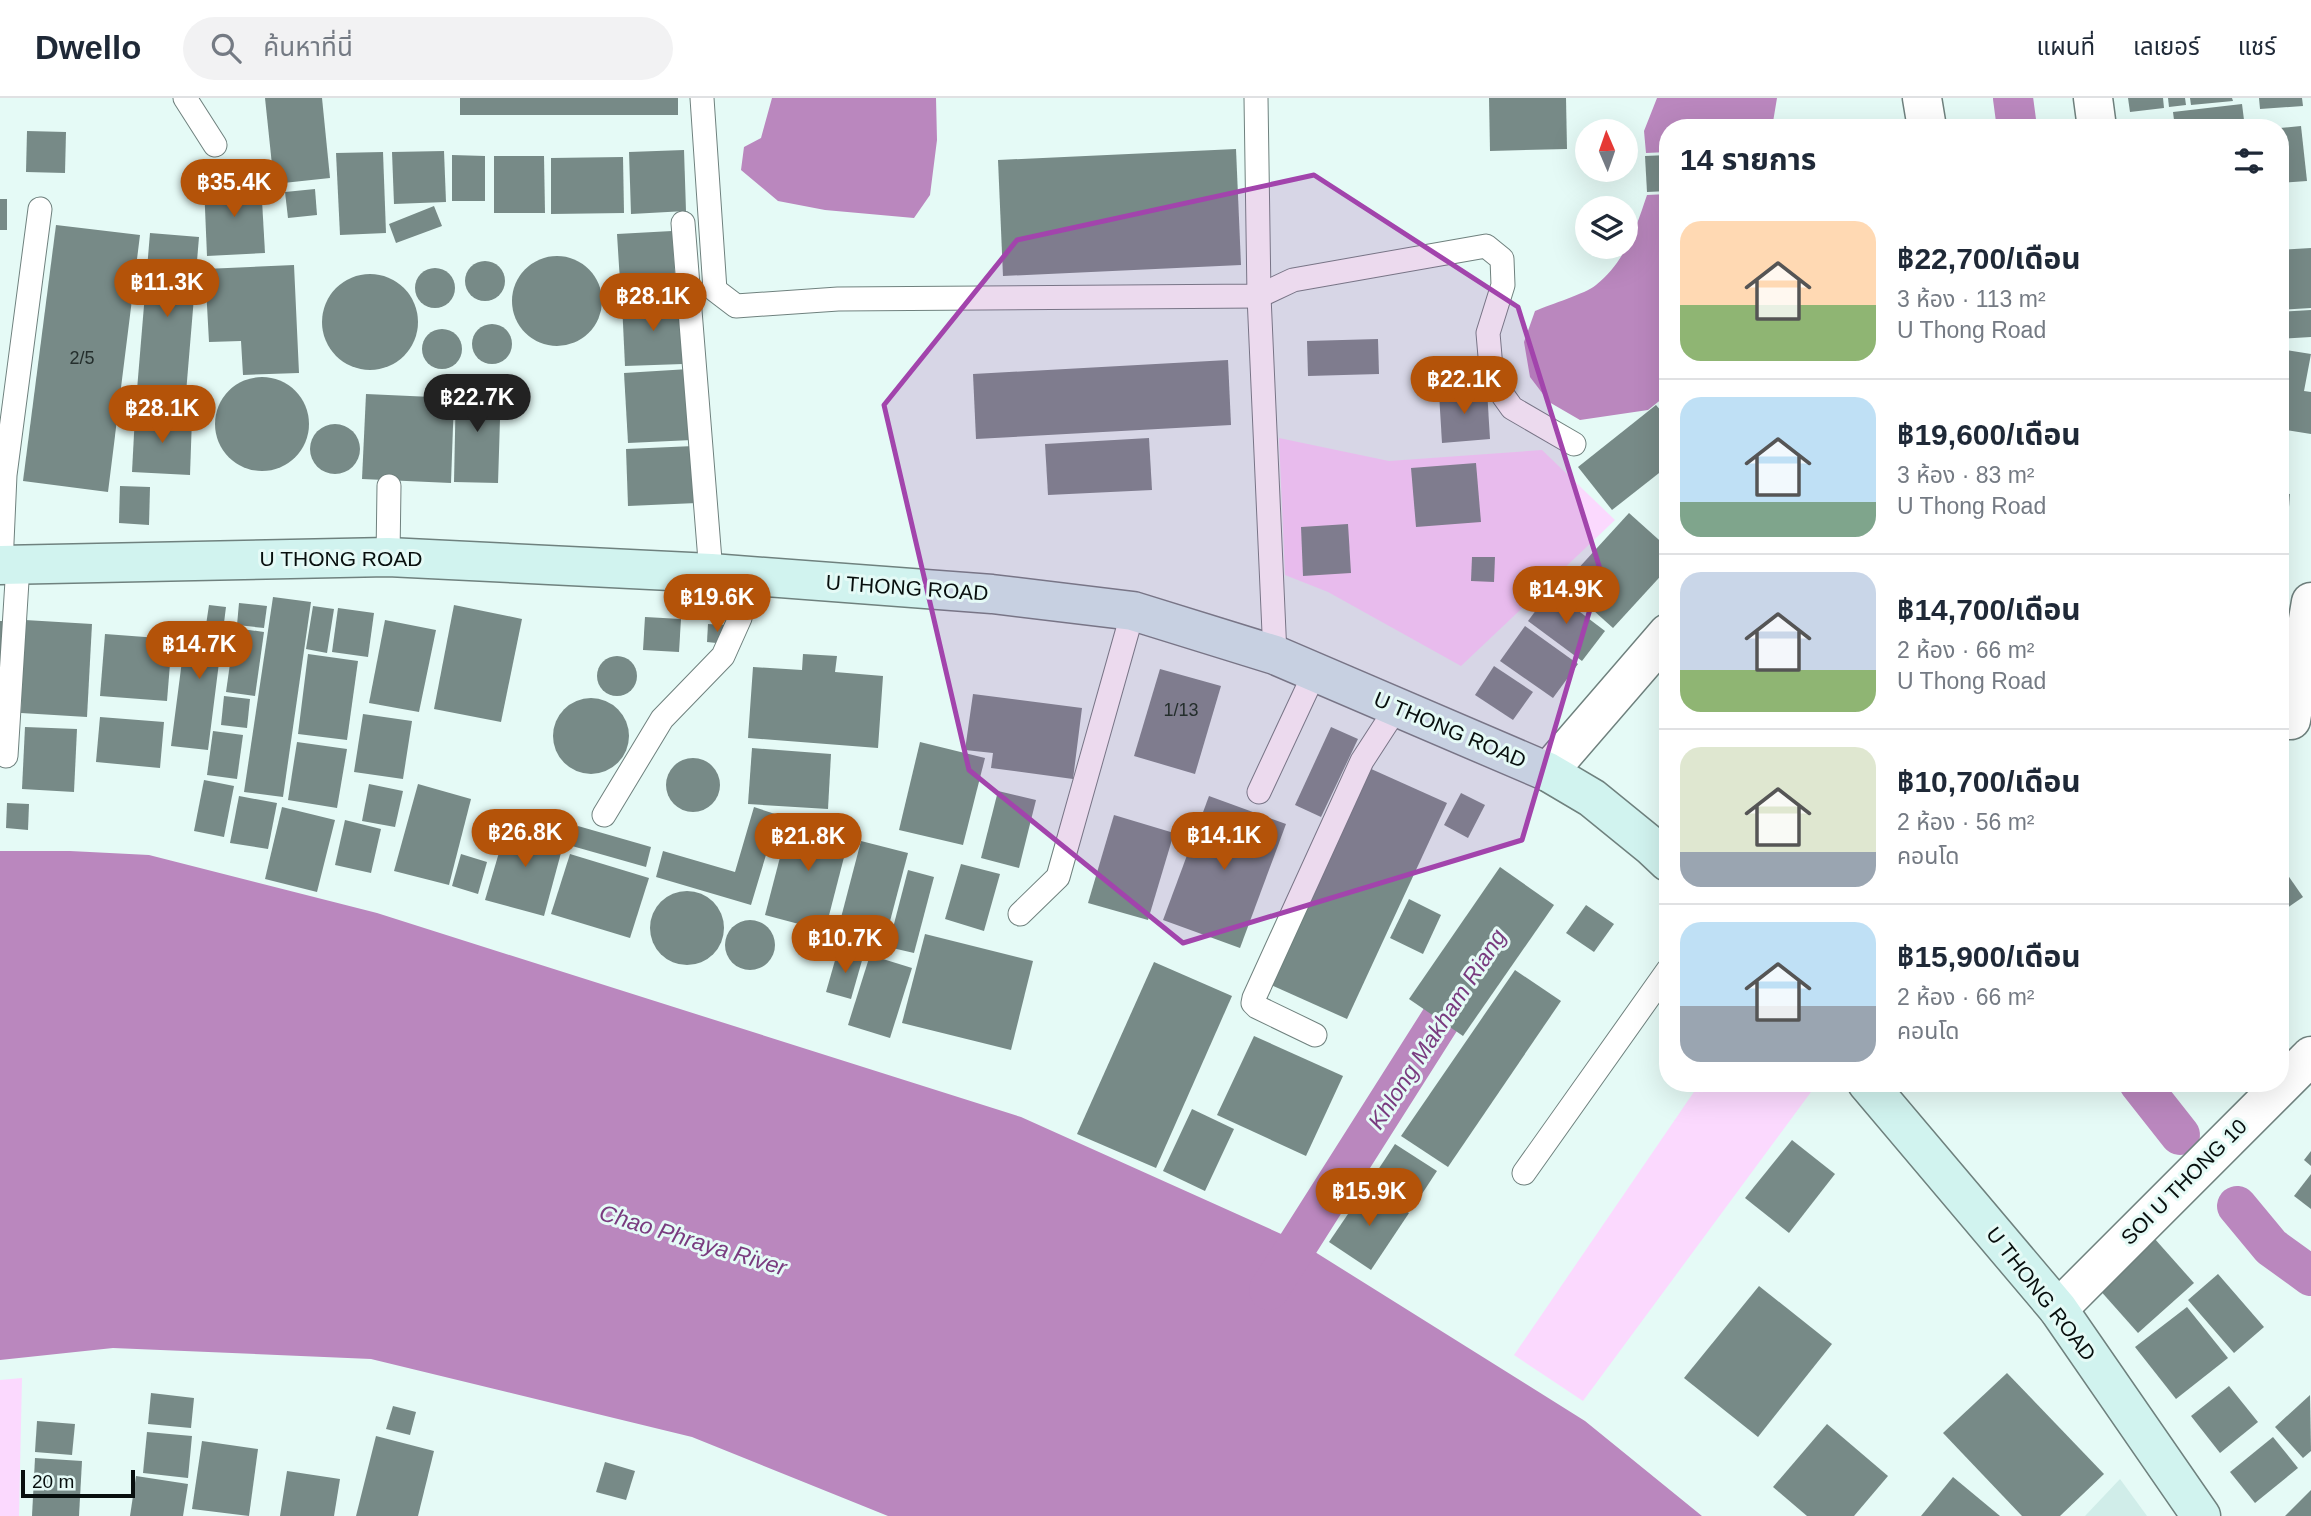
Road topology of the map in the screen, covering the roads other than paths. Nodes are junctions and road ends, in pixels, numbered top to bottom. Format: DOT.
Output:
graph roads {
  1 [pos="185,98"];
  2 [pos="702,98"];
  3 [pos="1256,98"];
  4 [pos="1922,98"];
  5 [pos="2093,98"];
  6 [pos="1926,119"];
  7 [pos="2096,119"];
  8 [pos="215,145"];
  9 [pos="40,209"];
  10 [pos="683,223"];
  11 [pos="1259,296"];
  12 [pos="1574,444"];
  13 [pos="389,486"];
  14 [pos="388,557"];
  15 [pos="7,565"];
  16 [pos="711,573"];
  17 [pos="749,576"];
  18 [pos="2311,602"];
  19 [pos="1133,611"];
  20 [pos="1659,643"];
  21 [pos="1275,655"];
  22 [pos="1315,672"];
  23 [pos="1397,707"];
  24 [pos="2291,720"];
  25 [pos="6,756"];
  26 [pos="1548,772"];
  27 [pos="1259,792"];
  28 [pos="604,815"];
  29 [pos="1659,854"];
  30 [pos="1020,914"];
  31 [pos="1659,983"];
  32 [pos="1315,1035"];
  33 [pos="2311,1056"];
  34 [pos="2289,1078"];
  35 [pos="1875,1092"];
  36 [pos="2275,1092"];
  37 [pos="1524,1173"];
  38 [pos="2058,1309"];
  39 [pos="2202,1516"];
  1 -- 8 [label="lane"];
  2 -- 11 [label="lane"];
  3 -- 11 [label="lane"];
  4 -- 6 [label="street"];
  5 -- 7 [label="street"];
  9 -- 15 [label="lane"];
  10 -- 16 [label="lane"];
  11 -- 12 [label="lane"];
  11 -- 21 [label="lane"];
  13 -- 14 [label="lane"];
  14 -- 15 [label="main road, U THONG ROAD"];
  14 -- 16 [label="main road, U THONG ROAD"];
  15 -- 25 [label="lane"];
  16 -- 17 [label="main road, U THONG ROAD"];
  17 -- 19 [label="main road, U THONG ROAD"];
  17 -- 28 [label="lane"];
  18 -- 24 [label="street"];
  19 -- 21 [label="main road, U THONG ROAD"];
  19 -- 30 [label="lane"];
  20 -- 26 [label="street"];
  21 -- 22 [label="main road, U THONG ROAD"];
  22 -- 23 [label="main road, U THONG ROAD"];
  22 -- 27 [label="lane"];
  23 -- 26 [label="main road, U THONG ROAD"];
  23 -- 32 [label="lane"];
  26 -- 29 [label="main road, U THONG ROAD"];
  31 -- 37 [label="lane"];
  33 -- 34 [label="street, SOI U THONG 10"];
  35 -- 38 [label="main road, U THONG ROAD"];
  36 -- 38 [label="street, SOI U THONG 10"];
  38 -- 39 [label="main road, U THONG ROAD"];
}
